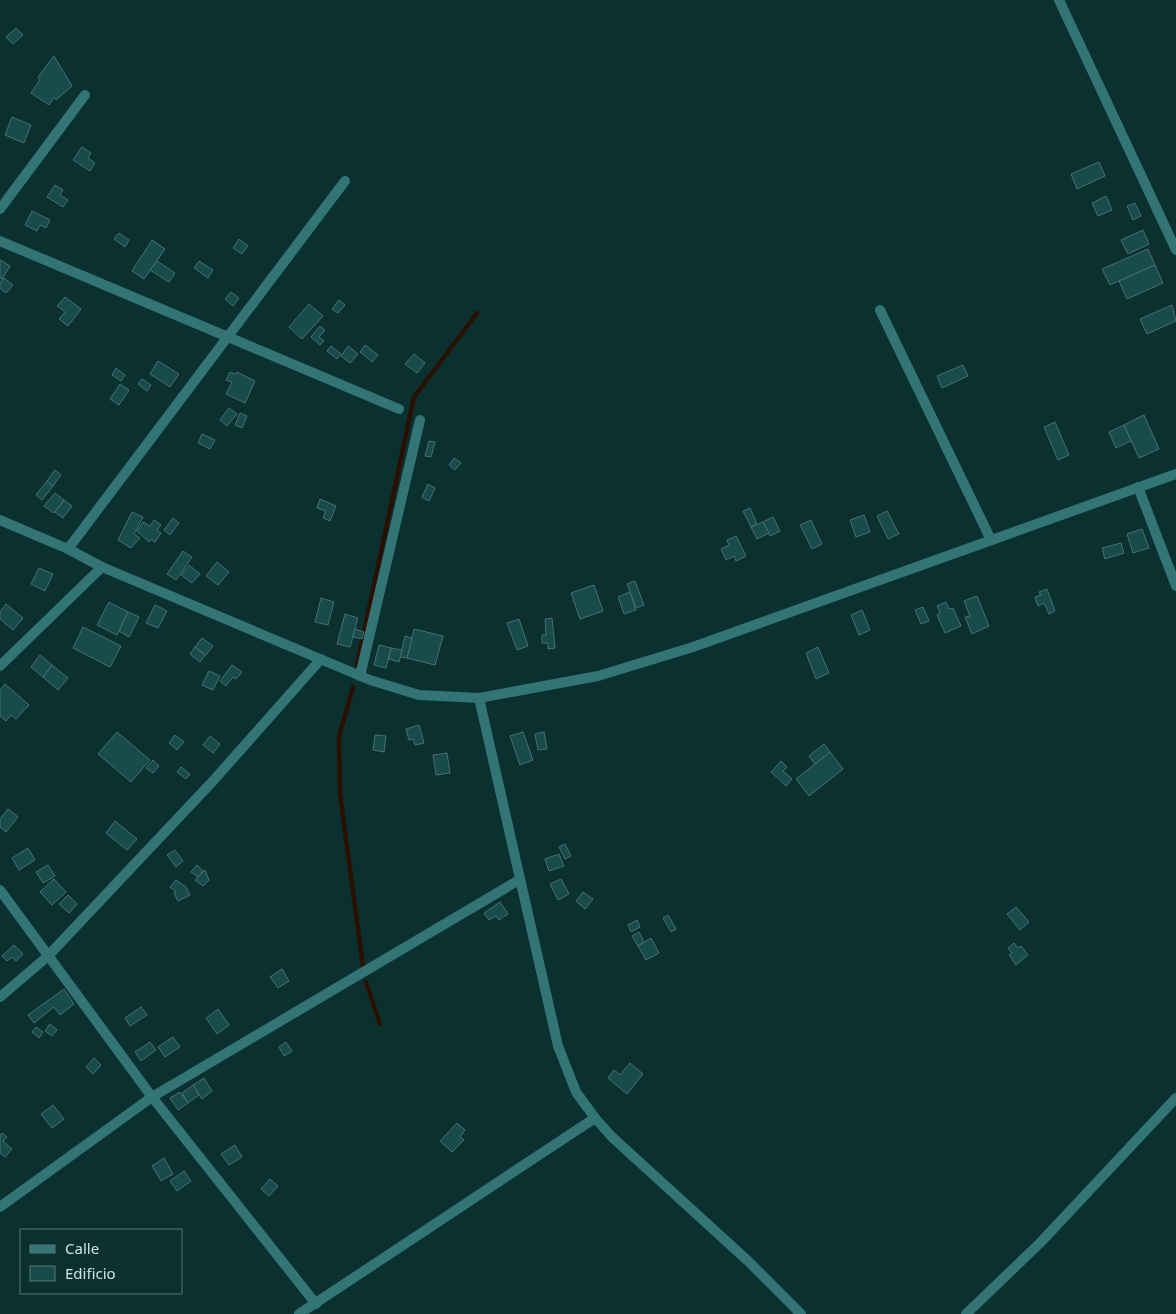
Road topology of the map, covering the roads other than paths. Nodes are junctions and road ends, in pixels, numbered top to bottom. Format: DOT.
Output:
graph roads {
  1 [pos="1059,0"];
  2 [pos="86,95"];
  3 [pos="345,180"];
  4 [pos="0,209"];
  5 [pos="0,241"];
  6 [pos="1176,250"];
  7 [pos="880,310"];
  8 [pos="228,337"];
  9 [pos="399,409"];
  10 [pos="420,420"];
  11 [pos="1176,474"];
  12 [pos="1138,487"];
  13 [pos="0,520"];
  14 [pos="990,540"];
  15 [pos="68,549"];
  16 [pos="102,567"];
  17 [pos="1176,586"];
  18 [pos="321,659"];
  19 [pos="0,666"];
  20 [pos="360,676"];
  21 [pos="479,698"];
  22 [pos="519,880"];
  23 [pos="0,890"];
  24 [pos="48,956"];
  25 [pos="0,997"];
  26 [pos="152,1097"];
  27 [pos="1176,1098"];
  28 [pos="595,1118"];
  29 [pos="0,1207"];
  30 [pos="316,1304"];
  31 [pos="299,1314"];
  32 [pos="801,1314"];
  33 [pos="966,1314"];
  1 -- 6 [label="street"];
  2 -- 4 [label="street"];
  3 -- 8 [label="street"];
  5 -- 8 [label="street"];
  7 -- 14 [label="street"];
  8 -- 9 [label="street"];
  8 -- 15 [label="street"];
  10 -- 20 [label="street"];
  11 -- 12 [label="street"];
  12 -- 14 [label="street"];
  12 -- 17 [label="street"];
  13 -- 15 [label="street"];
  14 -- 21 [label="street"];
  15 -- 16 [label="street"];
  16 -- 18 [label="street"];
  16 -- 19 [label="street"];
  18 -- 20 [label="street"];
  18 -- 24 [label="street"];
  20 -- 21 [label="street"];
  21 -- 22 [label="street"];
  22 -- 26 [label="street"];
  22 -- 28 [label="street"];
  23 -- 24 [label="street"];
  24 -- 25 [label="street"];
  24 -- 26 [label="street"];
  26 -- 29 [label="street"];
  26 -- 30 [label="street"];
  27 -- 33 [label="street"];
  28 -- 30 [label="street"];
  28 -- 32 [label="street"];
  30 -- 31 [label="street"];
}
